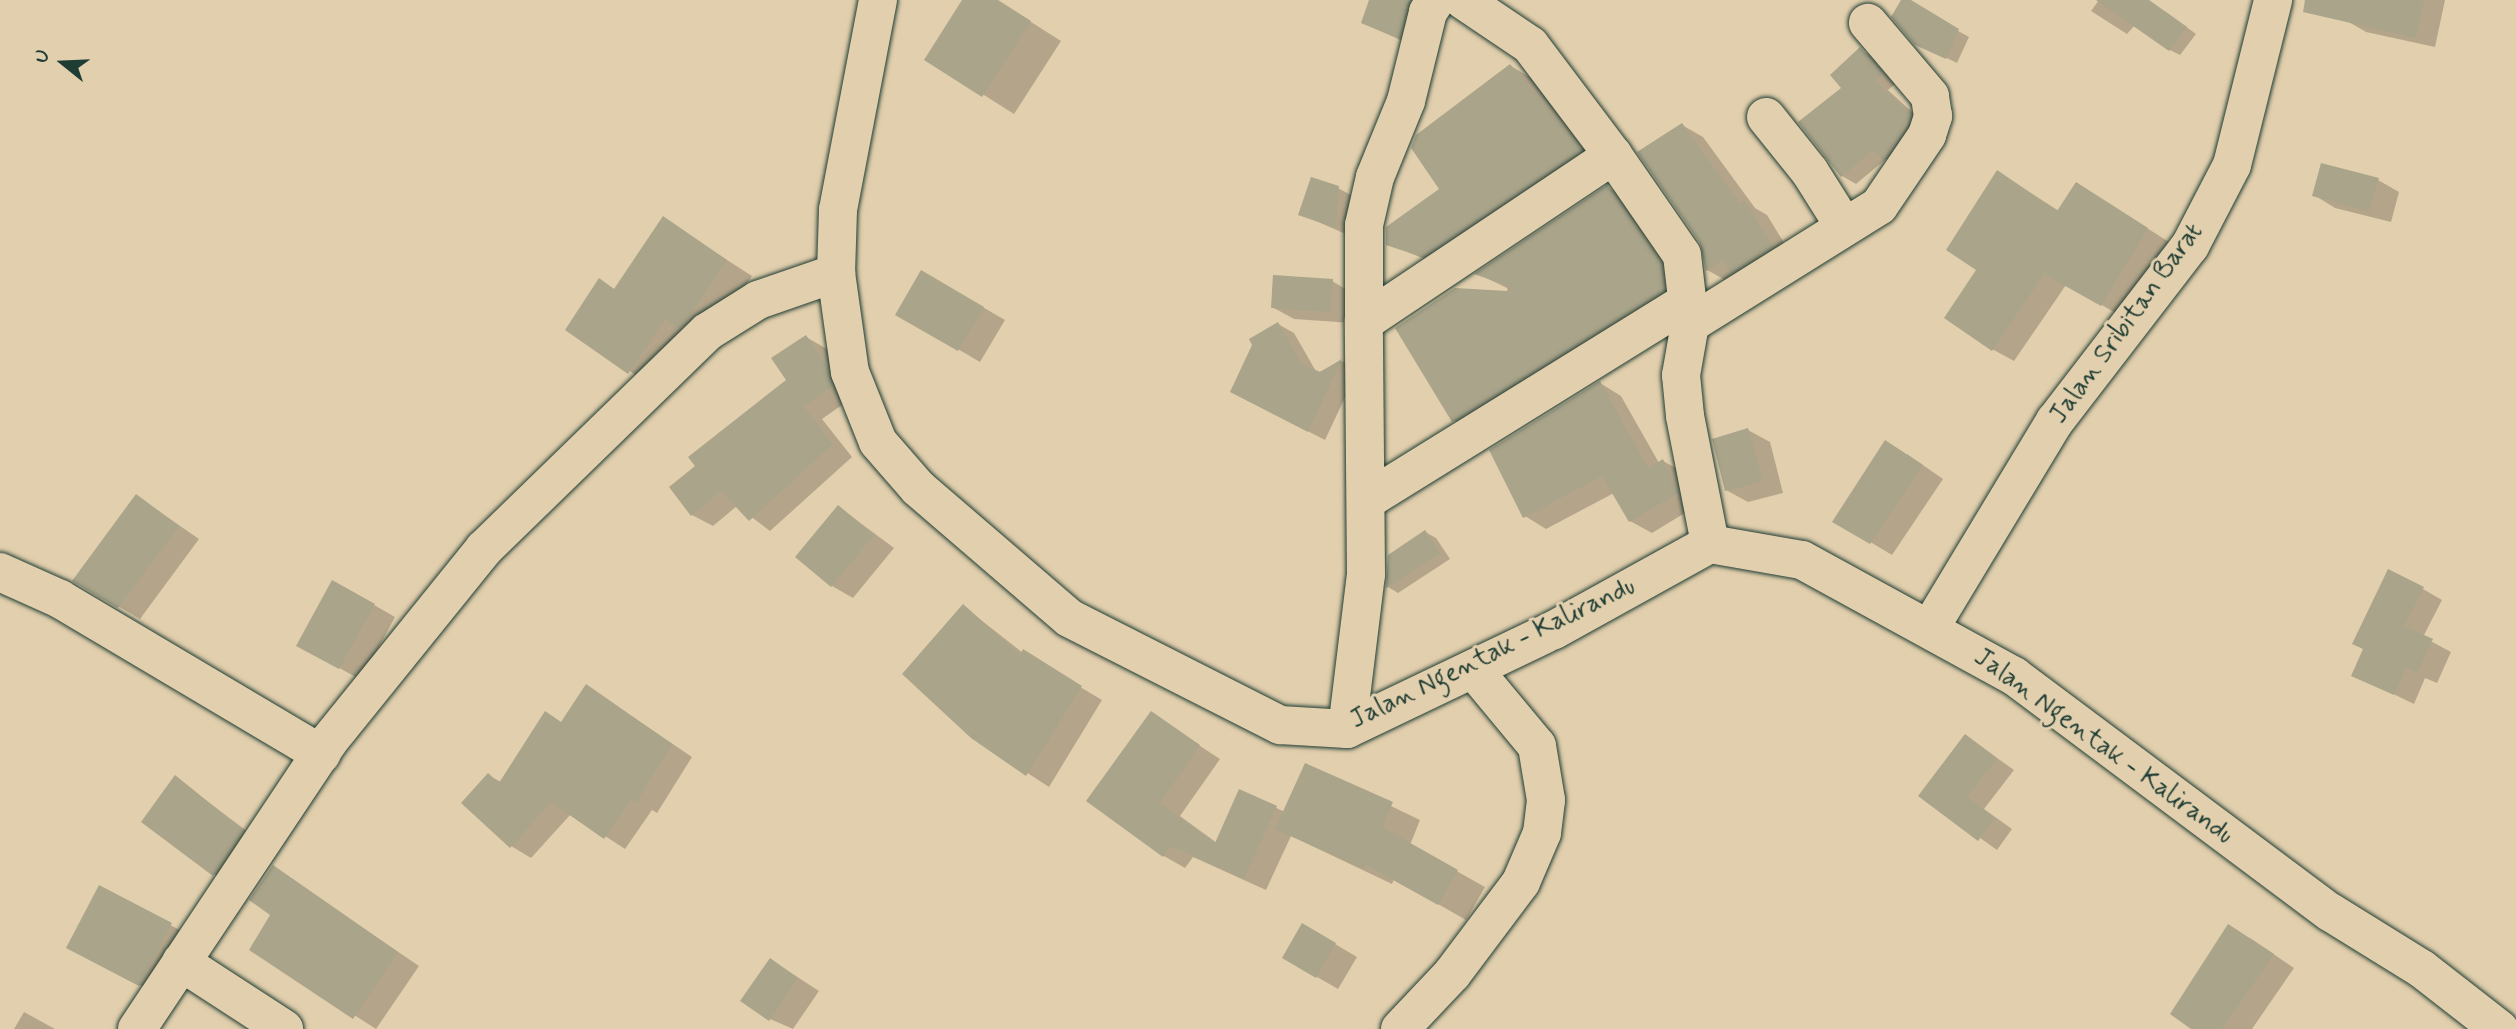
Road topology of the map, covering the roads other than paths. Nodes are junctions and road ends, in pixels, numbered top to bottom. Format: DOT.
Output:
graph roads {
  1 [pos="878,0"];
  2 [pos="1436,0"];
  3 [pos="1463,0"];
  4 [pos="2273,0"];
  5 [pos="1868,23"];
  6 [pos="1766,117"];
  7 [pos="1613,155"];
  8 [pos="1844,226"];
  9 [pos="836,273"];
  10 [pos="1688,313"];
  11 [pos="1364,322"];
  12 [pos="1367,500"];
  13 [pos="1710,544"];
  14 [pos="0,572"];
  15 [pos="1930,628"];
  16 [pos="1473,669"];
  17 [pos="1347,729"];
  18 [pos="321,754"];
  19 [pos="181,962"];
  20 [pos="138,1029"];
  21 [pos="284,1029"];
  22 [pos="1400,1029"];
  23 [pos="2499,1029"];
  1 -- 9 [label="street, Jalan Ngentak - Kalirandu"];
  2 -- 11 [label="street"];
  3 -- 7 [label="street"];
  4 -- 15 [label="street, Jalan Sribitan Barat"];
  5 -- 8 [label="street"];
  6 -- 8 [label="street"];
  7 -- 10 [label="street"];
  7 -- 11 [label="street"];
  8 -- 10 [label="street"];
  9 -- 17 [label="street, Jalan Ngentak - Kalirandu"];
  9 -- 18 [label="street"];
  10 -- 12 [label="street"];
  10 -- 13 [label="street"];
  11 -- 12 [label="street"];
  12 -- 17 [label="street"];
  13 -- 15 [label="street, Jalan Ngentak - Kalirandu"];
  13 -- 16 [label="street, Jalan Ngentak - Kalirandu"];
  14 -- 18 [label="street"];
  15 -- 23 [label="street, Jalan Ngentak - Kalirandu"];
  16 -- 17 [label="street, Jalan Ngentak - Kalirandu"];
  16 -- 22 [label="street"];
  18 -- 19 [label="street"];
  19 -- 20 [label="street"];
  19 -- 21 [label="street"];
}
